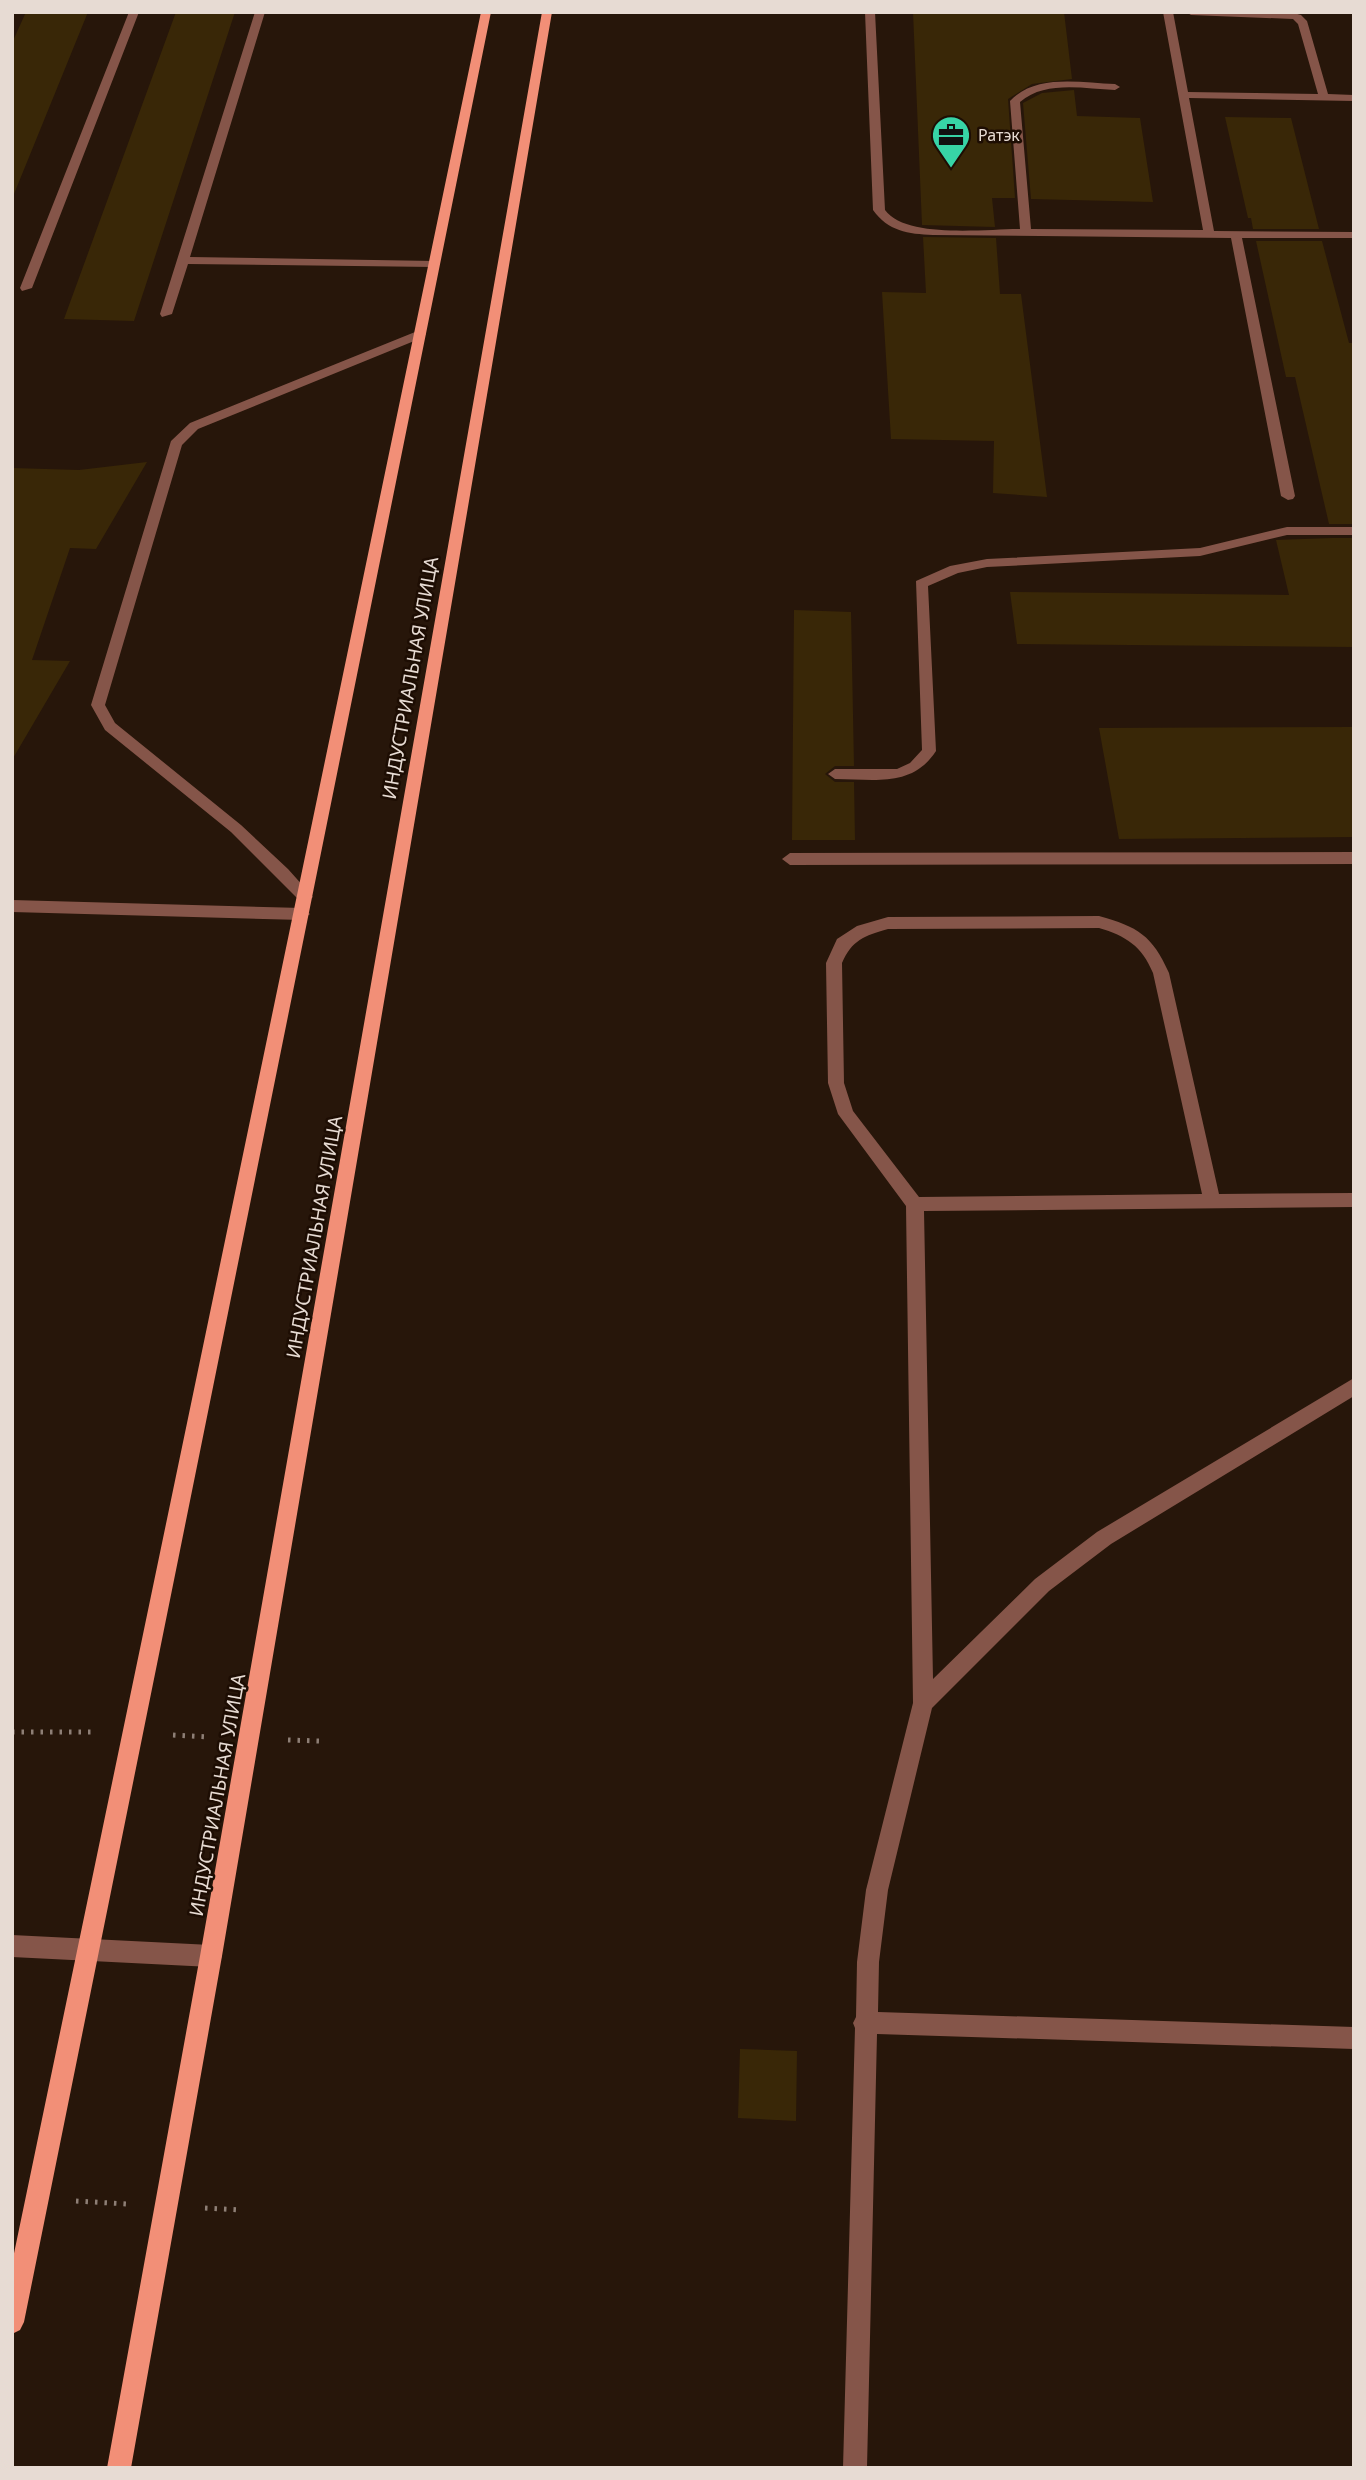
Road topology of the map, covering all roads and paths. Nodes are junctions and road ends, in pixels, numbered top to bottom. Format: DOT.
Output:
graph roads {
  1 [pos="134,12"];
  2 [pos="260,12"];
  3 [pos="485,12"];
  4 [pos="547,12"];
  5 [pos="870,12"];
  6 [pos="1168,12"];
  7 [pos="1191,12"];
  8 [pos="1115,88"];
  9 [pos="1183,95"];
  10 [pos="1324,98"];
  11 [pos="1354,98"];
  12 [pos="1026,232"];
  13 [pos="1209,234"];
  14 [pos="1236,234"];
  15 [pos="1354,235"];
  16 [pos="183,260"];
  17 [pos="434,264"];
  18 [pos="26,288"];
  19 [pos="166,314"];
  20 [pos="420,334"];
  21 [pos="1288,496"];
  22 [pos="1354,531"];
  23 [pos="835,774"];
  24 [pos="1354,858"];
  25 [pos="790,859"];
  26 [pos="303,905"];
  27 [pos="12,906"];
  28 [pos="1354,1200"];
  29 [pos="1212,1202"];
  30 [pos="915,1204"];
  31 [pos="1354,1387"];
  32 [pos="923,1703"];
  33 [pos="12,1946"];
  34 [pos="90,1950"];
  35 [pos="211,1956"];
  36 [pos="864,2023"];
  37 [pos="1354,2039"];
  38 [pos="12,2322"];
  39 [pos="119,2468"];
  40 [pos="855,2468"];
  1 -- 18 [label="street"];
  2 -- 16 [label="street"];
  3 -- 17 [label="main road"];
  4 -- 35 [label="main road, ИНДУСТРИАЛЬНАЯ УЛИЦА"];
  5 -- 12 [label="street"];
  6 -- 9 [label="street"];
  7 -- 10 [label="street"];
  8 -- 12 [label="street"];
  9 -- 10 [label="street"];
  9 -- 13 [label="street"];
  10 -- 11 [label="street"];
  12 -- 13 [label="street"];
  13 -- 14 [label="street"];
  14 -- 15 [label="street"];
  14 -- 21 [label="street"];
  16 -- 17 [label="street"];
  16 -- 19 [label="street"];
  17 -- 20 [label="main road"];
  20 -- 26 [label="main road"];
  20 -- 26 [label="street"];
  22 -- 23 [label="street"];
  24 -- 25 [label="street"];
  26 -- 27 [label="street"];
  26 -- 34 [label="main road"];
  28 -- 29 [label="street"];
  29 -- 30 [label="street"];
  29 -- 30 [label="street"];
  30 -- 32 [label="street"];
  31 -- 32 [label="street"];
  32 -- 36 [label="street"];
  33 -- 34 [label="street"];
  34 -- 35 [label="street"];
  34 -- 38 [label="main road"];
  35 -- 39 [label="main road, ИНДУСТРИАЛЬНАЯ УЛИЦА"];
  36 -- 37 [label="street"];
  36 -- 40 [label="street"];
}
